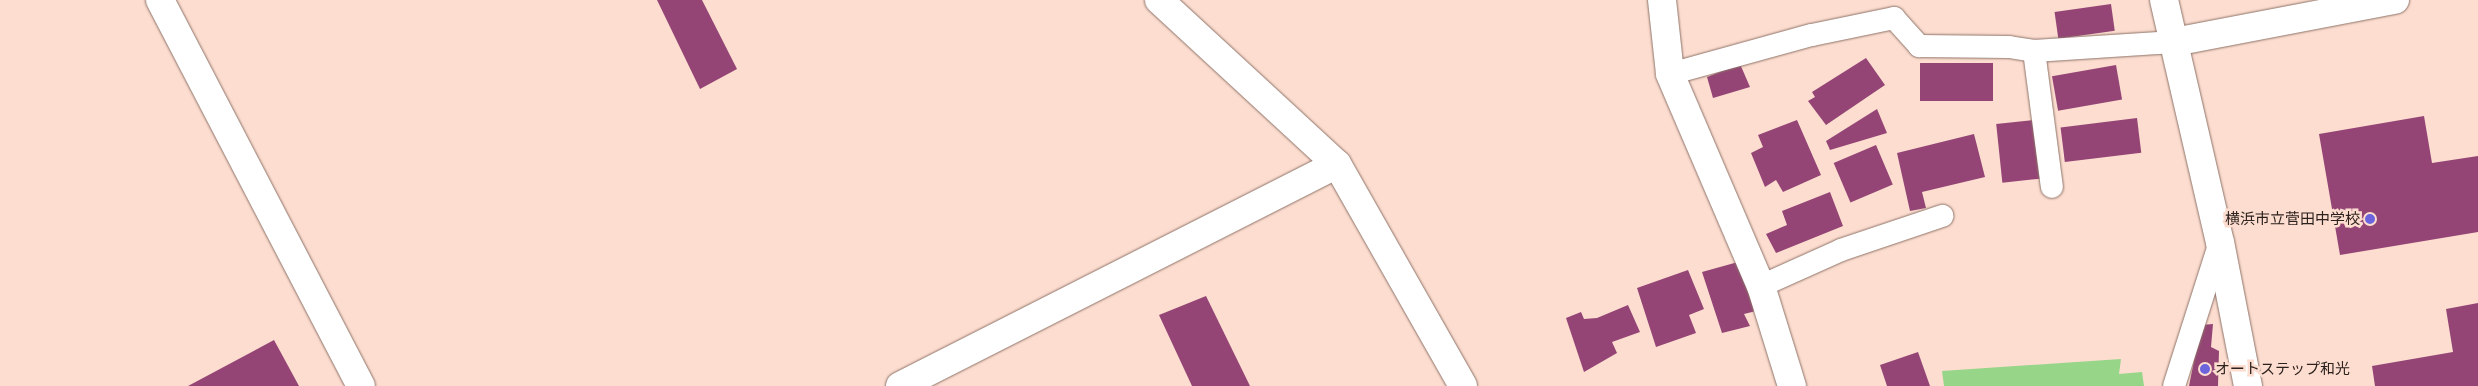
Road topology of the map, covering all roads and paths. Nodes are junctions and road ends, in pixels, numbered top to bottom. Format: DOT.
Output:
graph roads {
  1 [pos="160,0"];
  2 [pos="1159,0"];
  3 [pos="1662,0"];
  4 [pos="2164,0"];
  5 [pos="2395,0"];
  6 [pos="2174,42"];
  7 [pos="2034,51"];
  8 [pos="1670,74"];
  9 [pos="1337,164"];
  10 [pos="2052,187"];
  11 [pos="1942,216"];
  12 [pos="2220,242"];
  13 [pos="1761,286"];
  14 [pos="361,386"];
  15 [pos="900,386"];
  16 [pos="1463,386"];
  17 [pos="1791,386"];
  18 [pos="2174,386"];
  19 [pos="2248,386"];
  1 -- 14 [label="street"];
  2 -- 9 [label="street"];
  3 -- 8 [label="street"];
  4 -- 6 [label="street"];
  5 -- 6 [label="street"];
  6 -- 7 [label="lane"];
  6 -- 12 [label="street"];
  7 -- 8 [label="lane"];
  7 -- 10 [label="lane"];
  8 -- 13 [label="street"];
  9 -- 15 [label="street"];
  9 -- 16 [label="street"];
  11 -- 13 [label="lane"];
  12 -- 18 [label="lane"];
  12 -- 19 [label="street"];
  13 -- 17 [label="street"];
}
